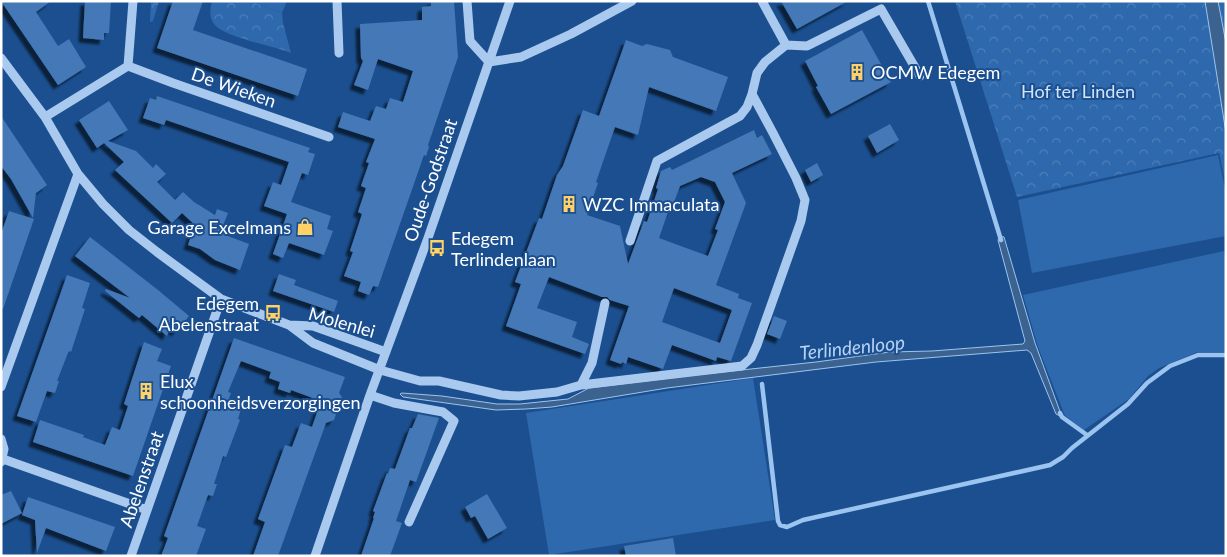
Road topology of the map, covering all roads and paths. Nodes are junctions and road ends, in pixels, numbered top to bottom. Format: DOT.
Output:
graph roads {
  1 [pos="133,1"];
  2 [pos="337,1"];
  3 [pos="467,1"];
  4 [pos="510,1"];
  5 [pos="632,1"];
  6 [pos="762,1"];
  7 [pos="786,44"];
  8 [pos="339,53"];
  9 [pos="1,58"];
  10 [pos="489,62"];
  11 [pos="128,66"];
  12 [pos="920,76"];
  13 [pos="752,94"];
  14 [pos="45,117"];
  15 [pos="329,138"];
  16 [pos="78,174"];
  17 [pos="630,241"];
  18 [pos="221,299"];
  19 [pos="605,303"];
  20 [pos="290,325"];
  21 [pos="386,352"];
  22 [pos="380,370"];
  23 [pos="581,385"];
  24 [pos="1,387"];
  25 [pos="370,395"];
  26 [pos="1,440"];
  27 [pos="2,460"];
  28 [pos="148,510"];
  29 [pos="409,522"];
  30 [pos="131,556"];
  31 [pos="315,556"];
  1 -- 11 [label="street"];
  2 -- 8 [label="street"];
  3 -- 10 [label="street"];
  4 -- 10 [label="street, Oude-Godstraat"];
  5 -- 10 [label="street"];
  6 -- 7 [label="street"];
  7 -- 12 [label="street"];
  7 -- 13 [label="street"];
  9 -- 14 [label="street"];
  10 -- 21 [label="street, Oude-Godstraat"];
  11 -- 14 [label="street"];
  11 -- 15 [label="street, De Wieken"];
  13 -- 17 [label="street"];
  13 -- 23 [label="street"];
  14 -- 16 [label="street"];
  16 -- 18 [label="street"];
  16 -- 24 [label="street"];
  18 -- 20 [label="street"];
  18 -- 28 [label="street, Abelenstraat"];
  19 -- 23 [label="street"];
  20 -- 21 [label="street, Molenlei"];
  20 -- 22 [label="street"];
  21 -- 22 [label="street, Oude-Godstraat"];
  22 -- 23 [label="street"];
  22 -- 25 [label="street, Oude-Godstraat"];
  25 -- 29 [label="street"];
  25 -- 31 [label="street, Oude-Godstraat"];
  26 -- 27 [label="street"];
  27 -- 28 [label="street"];
  28 -- 30 [label="street, Abelenstraat"];
}
